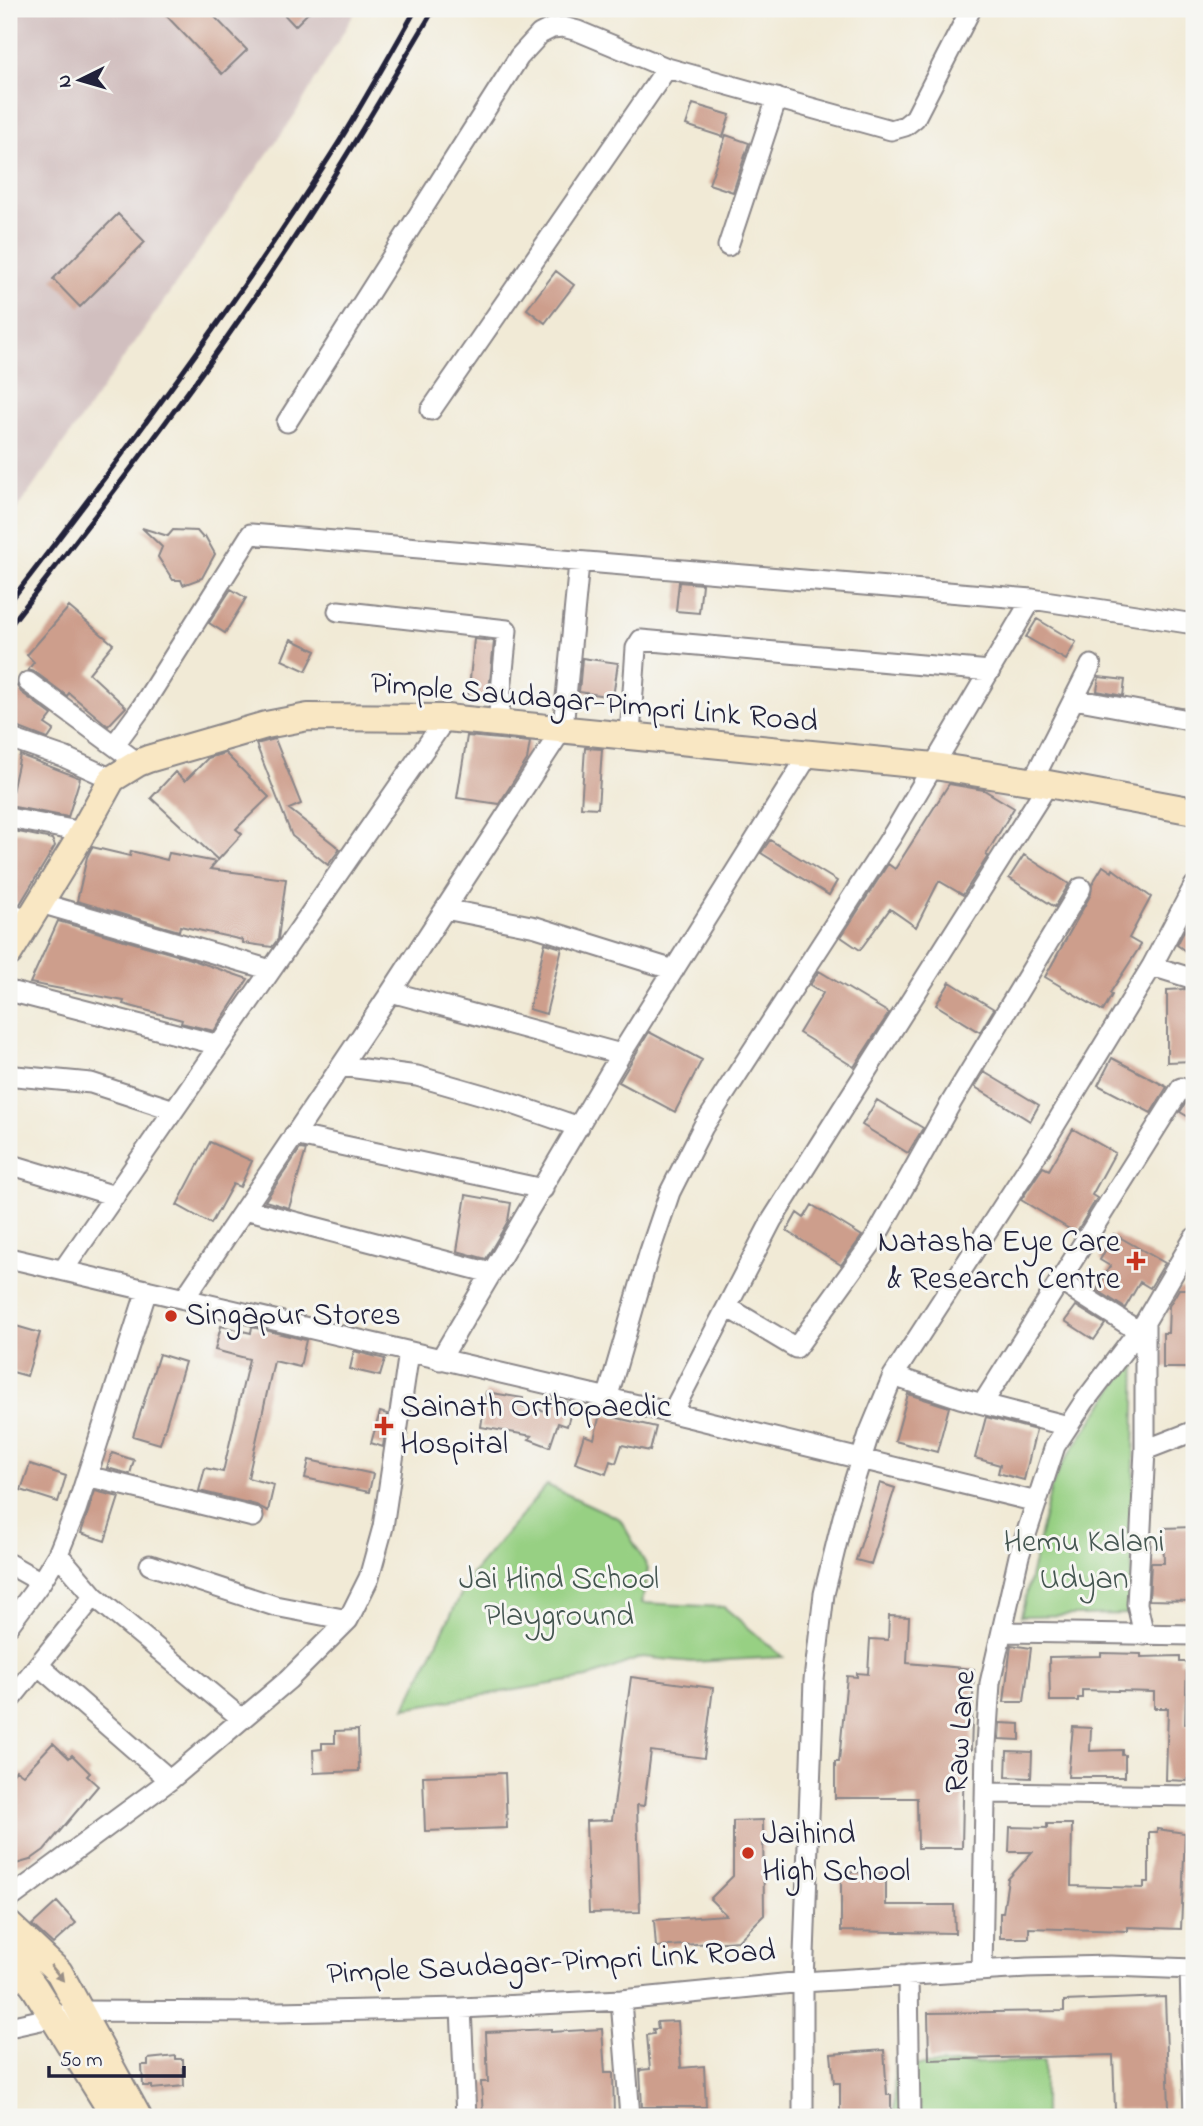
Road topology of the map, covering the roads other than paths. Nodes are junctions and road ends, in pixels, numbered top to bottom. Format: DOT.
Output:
graph roads {
  1 [pos="971,9"];
  2 [pos="667,68"];
  3 [pos="777,98"];
  4 [pos="728,246"];
  5 [pos="431,410"];
  6 [pos="287,422"];
  7 [pos="579,563"];
  8 [pos="1032,599"];
  9 [pos="338,611"];
  10 [pos="1194,624"];
  11 [pos="1091,664"];
  12 [pos="990,671"];
  13 [pos="28,682"];
  14 [pos="1074,699"];
  15 [pos="446,718"];
  16 [pos="498,722"];
  17 [pos="1194,722"];
  18 [pos="563,728"];
  19 [pos="630,735"];
  20 [pos="9,738"];
  21 [pos="115,744"];
  22 [pos="809,754"];
  23 [pos="138,762"];
  24 [pos="934,766"];
  25 [pos="113,779"];
  26 [pos="1040,783"];
  27 [pos="1194,811"];
  28 [pos="9,818"];
  29 [pos="83,832"];
  30 [pos="1194,886"];
  31 [pos="1081,888"];
  32 [pos="445,909"];
  33 [pos="26,912"];
  34 [pos="9,953"];
  35 [pos="1152,966"];
  36 [pos="271,970"];
  37 [pos="674,970"];
  38 [pos="1194,979"];
  39 [pos="9,991"];
  40 [pos="391,992"];
  41 [pos="219,1045"];
  42 [pos="621,1054"];
  43 [pos="341,1066"];
  44 [pos="9,1073"];
  45 [pos="1181,1088"];
  46 [pos="174,1110"];
  47 [pos="579,1127"];
  48 [pos="295,1135"];
  49 [pos="9,1164"];
  50 [pos="543,1189"];
  51 [pos="115,1196"];
  52 [pos="245,1209"];
  53 [pos="1194,1238"];
  54 [pos="9,1258"];
  55 [pos="63,1270"];
  56 [pos="491,1273"];
  57 [pos="1060,1281"];
  58 [pos="147,1290"];
  59 [pos="184,1299"];
  60 [pos="727,1307"];
  61 [pos="1142,1327"];
  62 [pos="409,1352"];
  63 [pos="440,1360"];
  64 [pos="893,1376"];
  65 [pos="607,1399"];
  66 [pos="984,1403"];
  67 [pos="672,1413"];
  68 [pos="1068,1426"];
  69 [pos="1194,1431"];
  70 [pos="1145,1450"];
  71 [pos="861,1460"];
  72 [pos="87,1476"];
  73 [pos="1037,1502"];
  74 [pos="253,1517"];
  75 [pos="58,1554"];
  76 [pos="9,1564"];
  77 [pos="150,1565"];
  78 [pos="41,1582"];
  79 [pos="94,1597"];
  80 [pos="348,1620"];
  81 [pos="9,1625"];
  82 [pos="1004,1632"];
  83 [pos="1144,1635"];
  84 [pos="1194,1635"];
  85 [pos="38,1665"];
  86 [pos="9,1701"];
  87 [pos="242,1719"];
  88 [pos="170,1780"];
  89 [pos="986,1793"];
  90 [pos="1194,1796"];
  91 [pos="9,1899"];
  92 [pos="9,1925"];
  93 [pos="9,1953"];
  94 [pos="1192,1969"];
  95 [pos="982,1970"];
  96 [pos="908,1975"];
  97 [pos="803,1982"];
  98 [pos="621,2000"];
  99 [pos="461,2008"];
  100 [pos="80,2011"];
  101 [pos="54,2017"];
  102 [pos="9,2027"];
  103 [pos="115,2117"];
  104 [pos="138,2117"];
  105 [pos="466,2117"];
  106 [pos="630,2117"];
  107 [pos="803,2117"];
  108 [pos="910,2117"];
  109 [pos="1194,2117"];
  1 -- 3 [label="street"];
  2 -- 3 [label="street"];
  2 -- 5 [label="street"];
  2 -- 6 [label="street"];
  3 -- 4 [label="street"];
  7 -- 8 [label="street"];
  7 -- 18 [label="street"];
  7 -- 21 [label="street"];
  8 -- 10 [label="street"];
  8 -- 12 [label="street"];
  9 -- 16 [label="street"];
  11 -- 14 [label="street"];
  12 -- 19 [label="street"];
  12 -- 24 [label="street"];
  13 -- 21 [label="street"];
  14 -- 17 [label="street"];
  14 -- 26 [label="street"];
  15 -- 16 [label="street, Pimple Saudagar-Pimpri Link Road"];
  15 -- 23 [label="street, Pimple Saudagar-Pimpri Link Road"];
  15 -- 36 [label="street"];
  16 -- 18 [label="street, Pimple Saudagar-Pimpri Link Road"];
  18 -- 19 [label="street, Pimple Saudagar-Pimpri Link Road"];
  18 -- 32 [label="street"];
  19 -- 22 [label="street, Pimple Saudagar-Pimpri Link Road"];
  20 -- 25 [label="street"];
  21 -- 23 [label="street"];
  22 -- 24 [label="street, Pimple Saudagar-Pimpri Link Road"];
  22 -- 37 [label="street"];
  23 -- 25 [label="street, Pimple Saudagar-Pimpri Link Road"];
  24 -- 26 [label="street, Pimple Saudagar-Pimpri Link Road"];
  24 -- 65 [label="street"];
  25 -- 29 [label="street, Pimple Saudagar-Pimpri Link Road"];
  26 -- 27 [label="street, Pimple Saudagar-Pimpri Link Road"];
  26 -- 60 [label="street"];
  28 -- 29 [label="street"];
  29 -- 33 [label="street, Pimple Saudagar-Pimpri Link Road"];
  30 -- 35 [label="street, Pimple Saudagar-Pimpri Link Road"];
  31 -- 60 [label="street"];
  32 -- 37 [label="street"];
  32 -- 40 [label="street"];
  33 -- 34 [label="street, Pimple Saudagar-Pimpri Link Road"];
  33 -- 36 [label="street"];
  35 -- 38 [label="street"];
  35 -- 64 [label="street, Pimple Saudagar-Pimpri Link Road"];
  36 -- 41 [label="street"];
  37 -- 42 [label="street"];
  39 -- 41 [label="street"];
  40 -- 42 [label="street"];
  40 -- 43 [label="street"];
  41 -- 46 [label="street"];
  42 -- 47 [label="street"];
  43 -- 47 [label="street"];
  43 -- 48 [label="street"];
  44 -- 46 [label="street"];
  45 -- 57 [label="street"];
  46 -- 51 [label="street"];
  47 -- 50 [label="street"];
  48 -- 50 [label="street"];
  48 -- 52 [label="street"];
  49 -- 51 [label="street"];
  50 -- 56 [label="street"];
  51 -- 55 [label="street"];
  52 -- 56 [label="street"];
  52 -- 59 [label="street"];
  53 -- 61 [label="street, Raw Lane"];
  54 -- 55 [label="street"];
  55 -- 58 [label="street"];
  56 -- 63 [label="street"];
  57 -- 61 [label="street"];
  57 -- 66 [label="street"];
  58 -- 59 [label="street"];
  58 -- 72 [label="street"];
  59 -- 62 [label="street"];
  60 -- 67 [label="street"];
  61 -- 68 [label="street, Raw Lane"];
  61 -- 70 [label="street"];
  62 -- 63 [label="street"];
  62 -- 80 [label="street"];
  63 -- 65 [label="street"];
  64 -- 66 [label="street"];
  64 -- 71 [label="street, Pimple Saudagar-Pimpri Link Road"];
  65 -- 67 [label="street"];
  66 -- 68 [label="street"];
  67 -- 71 [label="street"];
  68 -- 73 [label="street, Raw Lane"];
  69 -- 70 [label="street"];
  70 -- 83 [label="street"];
  71 -- 73 [label="street"];
  71 -- 97 [label="street, Pimple Saudagar-Pimpri Link Road"];
  72 -- 74 [label="street"];
  72 -- 75 [label="street"];
  73 -- 82 [label="street, Raw Lane"];
  75 -- 78 [label="street"];
  75 -- 79 [label="street"];
  76 -- 78 [label="street"];
  77 -- 80 [label="street"];
  78 -- 81 [label="street"];
  79 -- 85 [label="street"];
  79 -- 87 [label="street"];
  80 -- 87 [label="street"];
  82 -- 83 [label="street"];
  82 -- 89 [label="street, Raw Lane"];
  83 -- 84 [label="street"];
  85 -- 86 [label="street"];
  85 -- 88 [label="street"];
  87 -- 88 [label="street"];
  88 -- 91 [label="street"];
  89 -- 90 [label="street"];
  89 -- 95 [label="street, Raw Lane"];
  92 -- 100 [label="street, one-way"];
  93 -- 101 [label="street"];
  94 -- 95 [label="street"];
  94 -- 109 [label="street"];
  95 -- 96 [label="street"];
  96 -- 97 [label="street"];
  96 -- 108 [label="street"];
  97 -- 98 [label="street, Pimple Saudagar-Pimpri Link Road"];
  97 -- 107 [label="street"];
  98 -- 99 [label="street, Pimple Saudagar-Pimpri Link Road"];
  98 -- 106 [label="street"];
  99 -- 100 [label="street, Pimple Saudagar-Pimpri Link Road"];
  99 -- 105 [label="street"];
  100 -- 101 [label="street, Pimple Saudagar-Pimpri Link Road"];
  100 -- 104 [label="street"];
  101 -- 102 [label="street, Pimple Saudagar-Pimpri Link Road"];
  101 -- 103 [label="street"];
}
